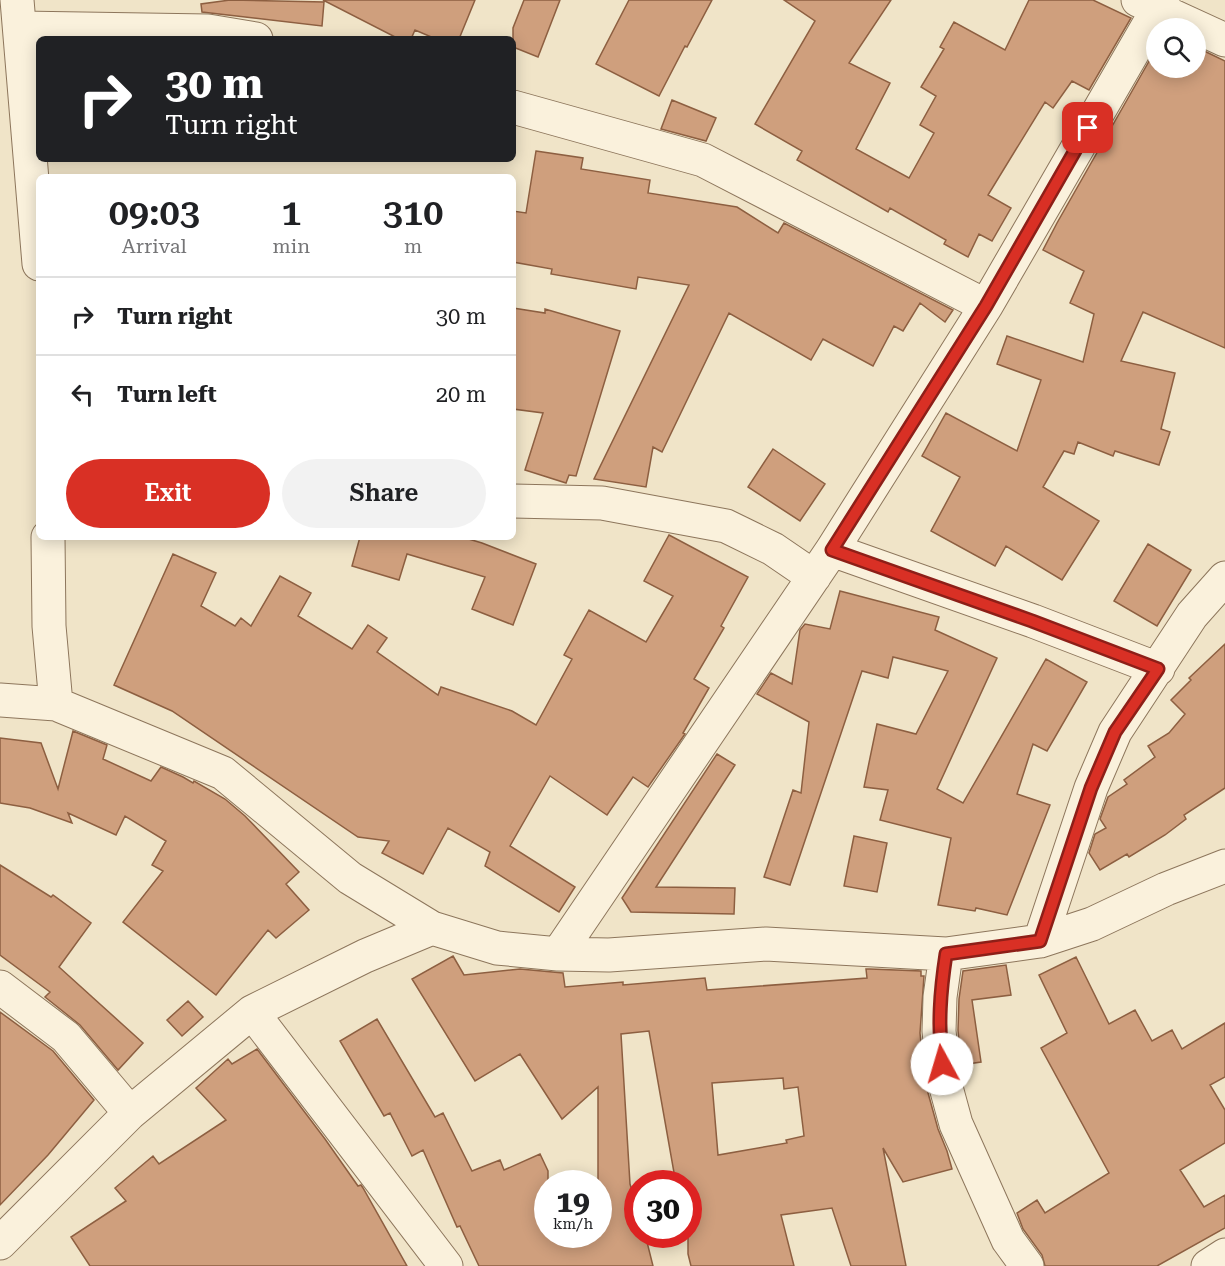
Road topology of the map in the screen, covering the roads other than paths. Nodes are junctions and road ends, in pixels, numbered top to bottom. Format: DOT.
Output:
graph roads {
  1 [pos="1152,3"];
  2 [pos="19,14"];
  3 [pos="238,36"];
  4 [pos="1225,40"];
  5 [pos="516,108"];
  6 [pos="36,226"];
  7 [pos="986,306"];
  8 [pos="516,501"];
  9 [pos="48,540"];
  10 [pos="832,550"];
  11 [pos="814,577"];
  12 [pos="1225,578"];
  13 [pos="1158,669"];
  14 [pos="0,700"];
  15 [pos="56,704"];
  16 [pos="1225,866"];
  17 [pos="432,928"];
  18 [pos="1040,941"];
  19 [pos="558,954"];
  20 [pos="946,954"];
  21 [pos="0,987"];
  22 [pos="252,1012"];
  23 [pos="130,1113"];
  24 [pos="0,1243"];
  25 [pos="1225,1255"];
  26 [pos="446,1266"];
  27 [pos="1027,1266"];
  28 [pos="1208,1266"];
  1 -- 4 [label="street"];
  1 -- 7 [label="street"];
  2 -- 3 [label="street"];
  2 -- 6 [label="street"];
  5 -- 7 [label="street"];
  7 -- 10 [label="street"];
  8 -- 11 [label="street"];
  9 -- 15 [label="street"];
  10 -- 11 [label="street"];
  10 -- 13 [label="street"];
  11 -- 19 [label="street"];
  12 -- 13 [label="street"];
  13 -- 18 [label="street"];
  14 -- 15 [label="street"];
  15 -- 17 [label="street"];
  16 -- 18 [label="street"];
  17 -- 19 [label="street"];
  17 -- 22 [label="street"];
  18 -- 20 [label="street"];
  19 -- 20 [label="street"];
  20 -- 27 [label="street"];
  21 -- 23 [label="street"];
  22 -- 23 [label="street"];
  22 -- 26 [label="street"];
  23 -- 24 [label="street"];
  25 -- 28 [label="street"];
}
